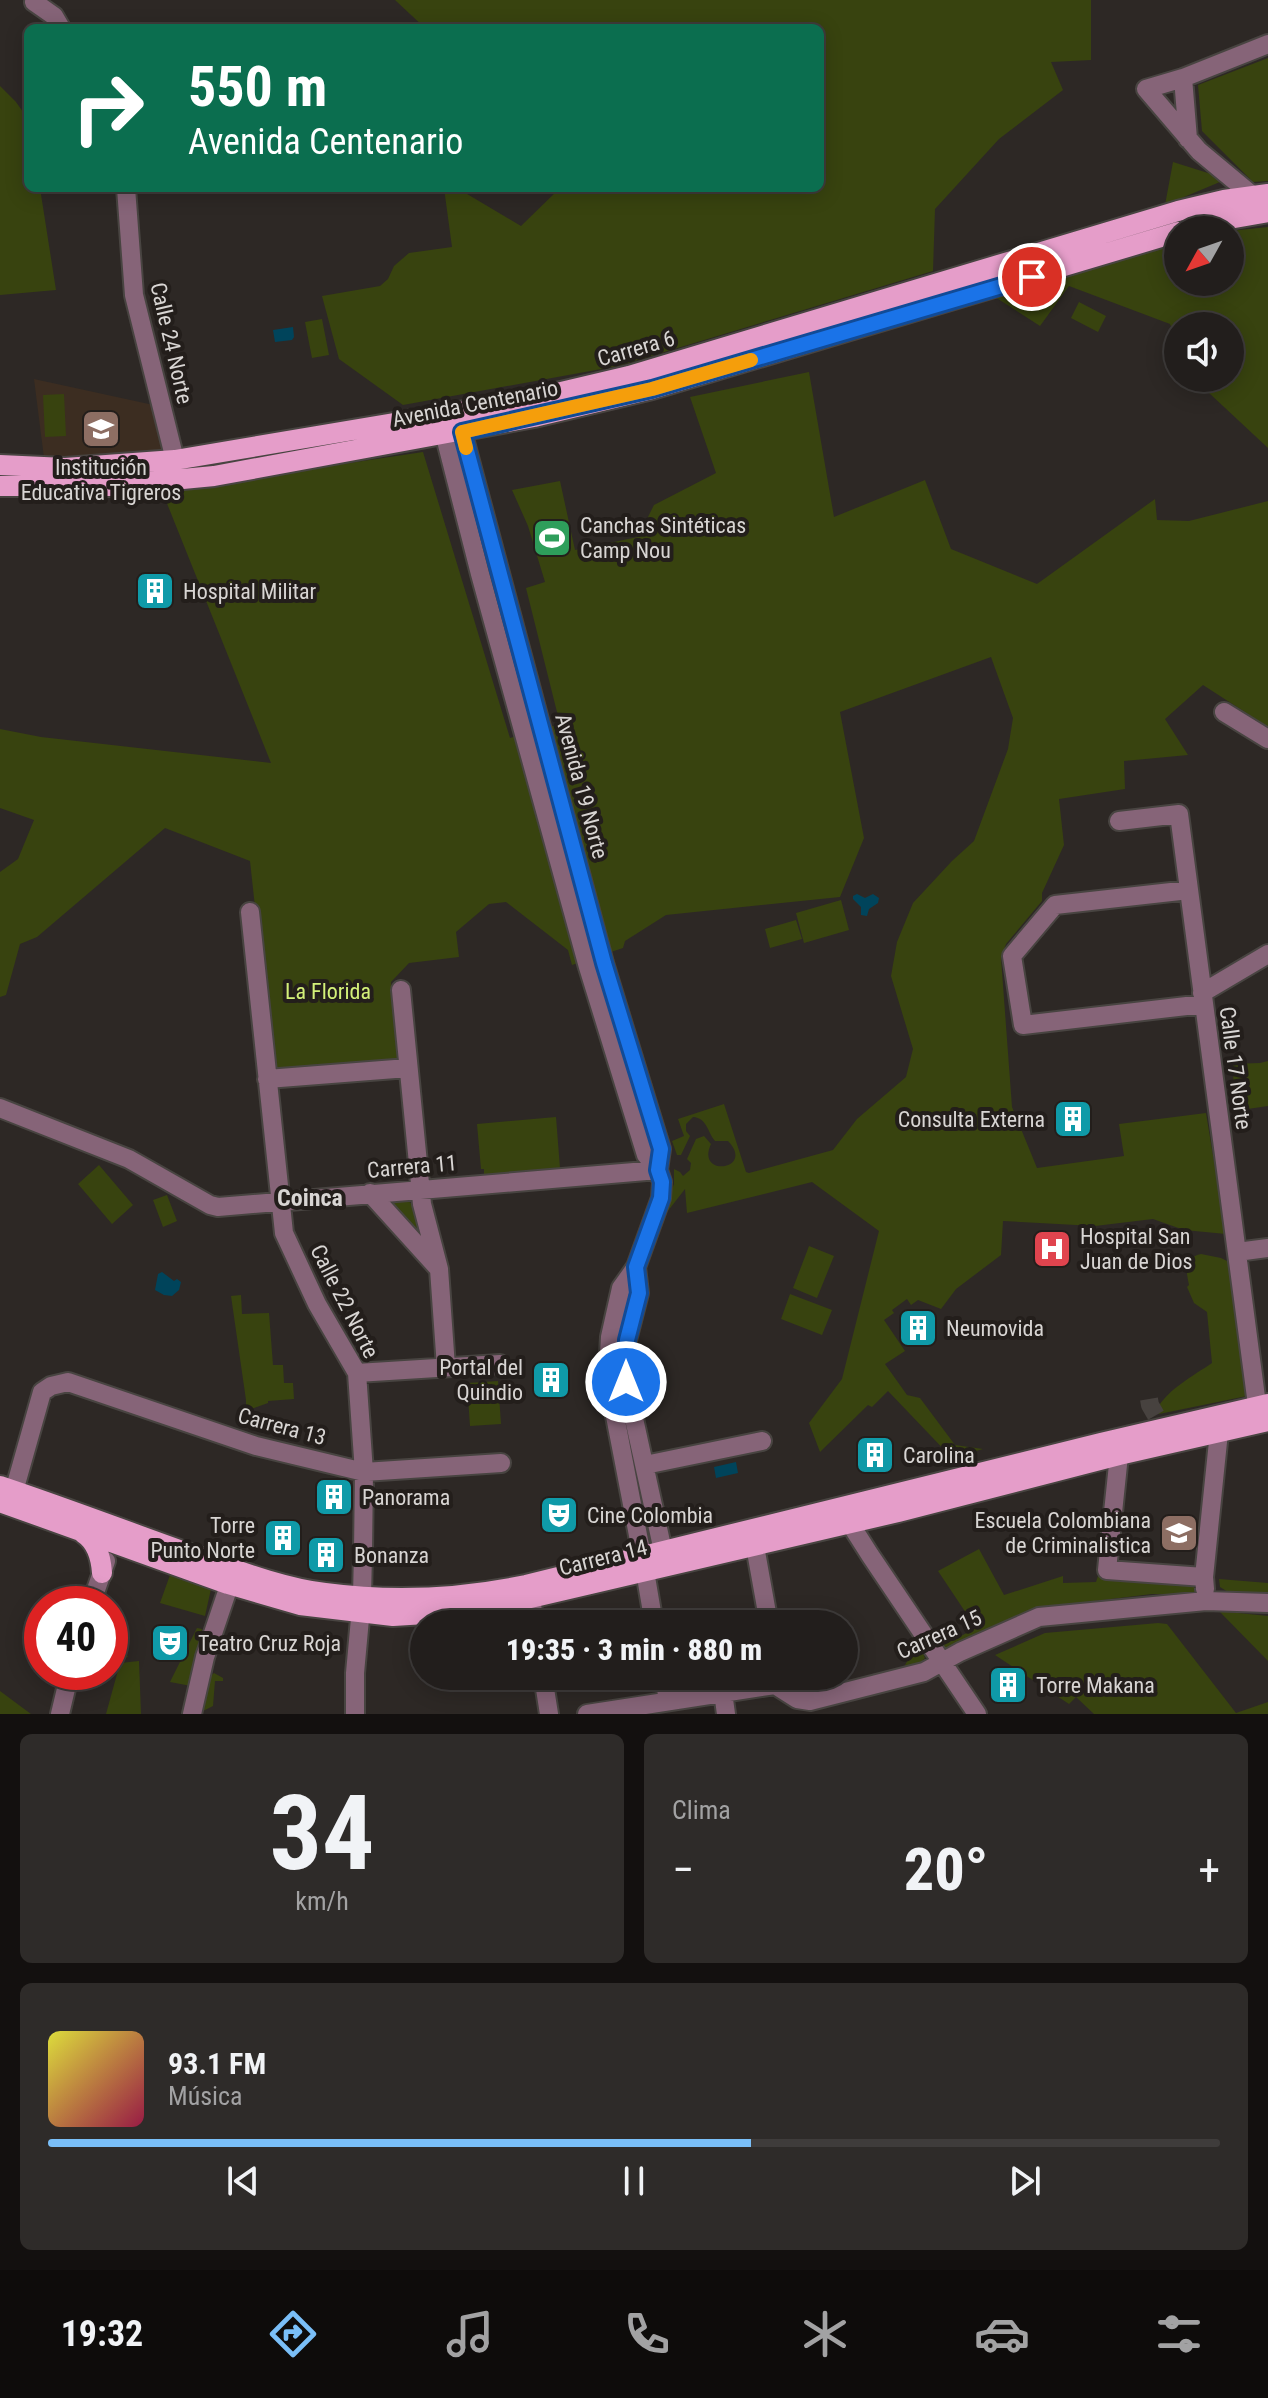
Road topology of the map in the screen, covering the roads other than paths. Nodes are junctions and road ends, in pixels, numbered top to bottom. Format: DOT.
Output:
graph roads {
  1 [pos="34,2"];
  2 [pos="59,24"];
  3 [pos="1268,44"];
  4 [pos="1183,78"];
  5 [pos="1188,139"];
  6 [pos="126,192"];
  7 [pos="1260,195"];
  8 [pos="1268,212"];
  9 [pos="1244,216"];
  10 [pos="1164,236"];
  11 [pos="451,424"];
  12 [pos="175,460"];
  13 [pos="0,465"];
  14 [pos="37,477"];
  15 [pos="0,486"];
  16 [pos="1224,712"];
  17 [pos="1268,739"];
  18 [pos="1119,821"];
  19 [pos="1189,890"];
  20 [pos="250,912"];
  21 [pos="1268,954"];
  22 [pos="401,990"];
  23 [pos="1203,998"];
  24 [pos="408,1068"];
  25 [pos="267,1079"];
  26 [pos="0,1108"];
  27 [pos="658,1170"];
  28 [pos="420,1189"];
  29 [pos="370,1193"];
  30 [pos="279,1202"];
  31 [pos="1268,1248"];
  32 [pos="1237,1252"];
  33 [pos="636,1267"];
  34 [pos="439,1269"];
  35 [pos="500,1364"];
  36 [pos="446,1367"];
  37 [pos="357,1373"];
  38 [pos="1263,1414"];
  39 [pos="1219,1432"];
  40 [pos="762,1441"];
  41 [pos="1119,1455"];
  42 [pos="501,1463"];
  43 [pos="645,1465"];
  44 [pos="364,1472"];
  45 [pos="6,1496"];
  46 [pos="846,1514"];
  47 [pos="80,1531"];
  48 [pos="112,1543"];
  49 [pos="755,1546"];
  50 [pos="663,1551"];
  51 [pos="643,1564"];
  52 [pos="102,1573"];
  53 [pos="231,1577"];
  54 [pos="1204,1577"];
  55 [pos="97,1586"];
  56 [pos="531,1599"];
  57 [pos="1206,1601"];
  58 [pos="1268,1603"];
  59 [pos="362,1605"];
  60 [pos="533,1610"];
  61 [pos="651,1610"];
  62 [pos="766,1610"];
  63 [pos="943,1663"];
  64 [pos="858,1689"];
  65 [pos="66,1690"];
  66 [pos="545,1690"];
  67 [pos="666,1690"];
  68 [pos="738,1690"];
  69 [pos="787,1690"];
  70 [pos="853,1690"];
  71 [pos="723,1692"];
  72 [pos="668,1701"];
  73 [pos="621,1712"];
  74 [pos="60,1714"];
  75 [pos="192,1714"];
  76 [pos="355,1714"];
  77 [pos="549,1714"];
  78 [pos="587,1714"];
  79 [pos="726,1714"];
  80 [pos="977,1714"];
  1 -- 2 [label="street"];
  3 -- 4 [label="street"];
  4 -- 5 [label="street"];
  4 -- 5 [label="street"];
  5 -- 7 [label="street"];
  6 -- 12 [label="street, Calle 24 Norte"];
  7 -- 11 [label="main road, Carrera 6"];
  8 -- 9 [label="main road"];
  10 -- 11 [label="main road, Avenida Centenario"];
  11 -- 12 [label="main road, Carrera 6"];
  11 -- 14 [label="main road, Avenida Centenario"];
  11 -- 27 [label="street, Avenida 19 Norte"];
  12 -- 14 [label="main road, Carrera 6"];
  13 -- 14 [label="main road, Carrera 6"];
  14 -- 15 [label="main road, Avenida Centenario"];
  16 -- 17 [label="street"];
  18 -- 19 [label="street, Calle 17 Norte"];
  19 -- 23 [label="street, Calle 17 Norte"];
  19 -- 23 [label="street"];
  20 -- 25 [label="street, Calle 22 Norte"];
  21 -- 23 [label="street"];
  22 -- 24 [label="street"];
  23 -- 32 [label="street, Calle 17 Norte"];
  24 -- 25 [label="street"];
  24 -- 28 [label="street"];
  25 -- 30 [label="street, Calle 22 Norte"];
  26 -- 30 [label="street, Carrera 11"];
  27 -- 28 [label="street, Carrera 11"];
  27 -- 33 [label="street, Avenida 19 Norte"];
  28 -- 29 [label="street, Carrera 11"];
  28 -- 34 [label="street"];
  29 -- 30 [label="street, Carrera 11"];
  29 -- 34 [label="street"];
  30 -- 37 [label="street, Calle 22 Norte"];
  31 -- 32 [label="street"];
  32 -- 38 [label="street, Calle 17 Norte"];
  33 -- 43 [label="street, Avenida 19 Norte"];
  33 -- 51 [label="street, Avenida 19 Norte"];
  34 -- 36 [label="street"];
  35 -- 36 [label="street"];
  36 -- 37 [label="street"];
  37 -- 44 [label="street, Calle 22 Norte"];
  38 -- 39 [label="main road, Carrera 14"];
  38 -- 46 [label="main road, Carrera 14"];
  39 -- 41 [label="main road, Carrera 14"];
  39 -- 54 [label="street"];
  40 -- 43 [label="street"];
  41 -- 46 [label="main road, Carrera 14"];
  41 -- 54 [label="street"];
  42 -- 44 [label="street, Carrera 13"];
  43 -- 50 [label="street, Avenida 19 Norte"];
  44 -- 45 [label="street, Carrera 13"];
  44 -- 59 [label="street, Calle 22 Norte"];
  45 -- 47 [label="main road, Carrera 14"];
  45 -- 53 [label="main road, Carrera 14"];
  46 -- 49 [label="main road, Carrera 14"];
  46 -- 50 [label="main road, Carrera 14"];
  46 -- 63 [label="street"];
  47 -- 48 [label="main road, Carrera 14"];
  47 -- 52 [label="main road"];
  48 -- 52 [label="street"];
  48 -- 53 [label="main road, Carrera 14"];
  49 -- 51 [label="main road, Carrera 14"];
  49 -- 62 [label="street"];
  50 -- 51 [label="main road, Carrera 14"];
  51 -- 56 [label="main road, Carrera 14"];
  51 -- 59 [label="main road, Carrera 14"];
  51 -- 61 [label="street, Avenida 19 Norte"];
  52 -- 55 [label="street"];
  53 -- 59 [label="main road, Carrera 14"];
  53 -- 75 [label="street"];
  54 -- 57 [label="street"];
  56 -- 59 [label="main road, Carrera 14"];
  56 -- 60 [label="street"];
  57 -- 58 [label="street, Carrera 15"];
  57 -- 63 [label="street, Carrera 15"];
  59 -- 76 [label="street, Calle 22 Norte"];
  63 -- 64 [label="street, Carrera 15"];
  63 -- 80 [label="street"];
  65 -- 74 [label="street"];
  66 -- 77 [label="street"];
  67 -- 72 [label="street"];
  68 -- 71 [label="street, Carrera 15"];
  69 -- 70 [label="street, Carrera 15"];
  71 -- 72 [label="street, Carrera 15"];
  71 -- 79 [label="street"];
  72 -- 73 [label="street, Carrera 15"];
  73 -- 78 [label="street, Carrera 15"];
}
